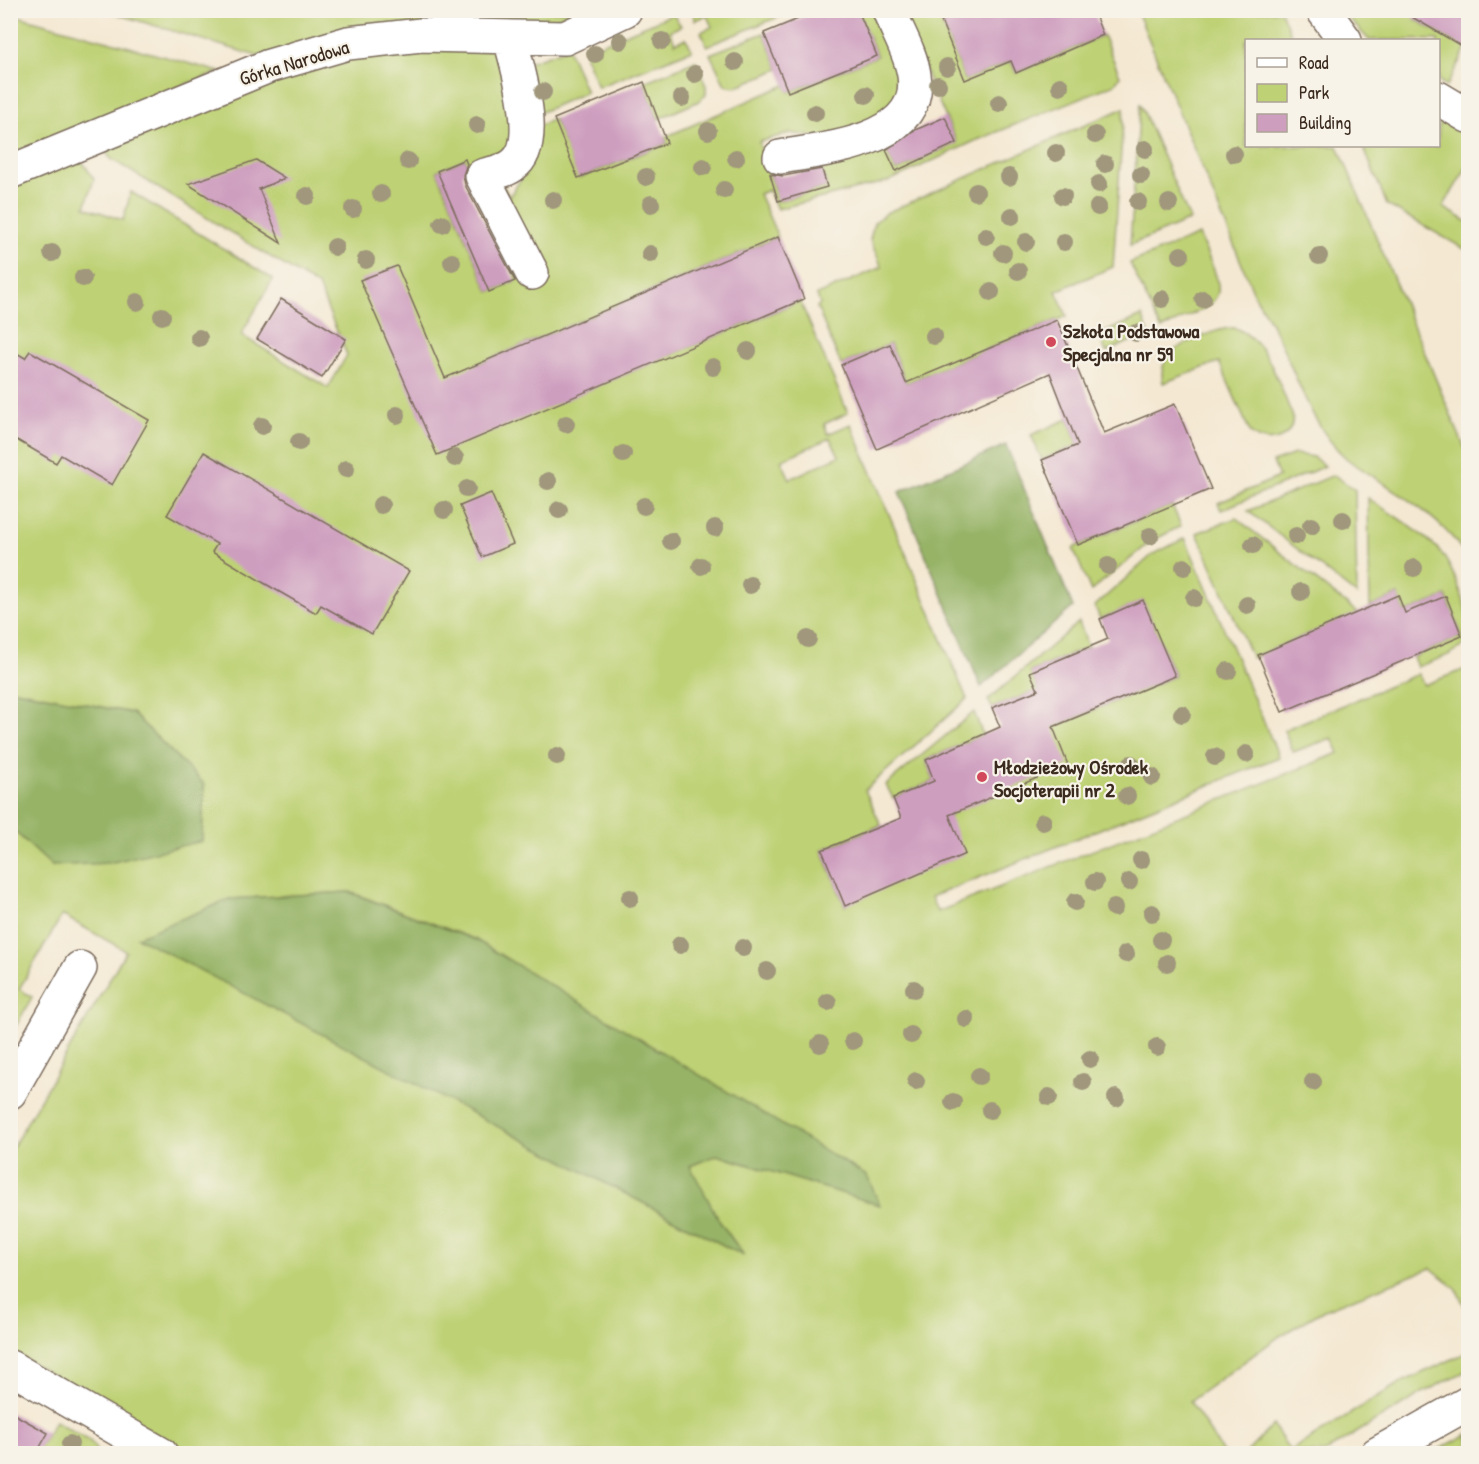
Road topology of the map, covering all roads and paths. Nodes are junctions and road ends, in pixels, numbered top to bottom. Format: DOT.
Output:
graph roads {
  1 [pos="625,10"];
  2 [pos="889,10"];
  3 [pos="1323,10"];
  4 [pos="510,38"];
  5 [pos="1343,39"];
  6 [pos="1440,99"];
  7 [pos="1468,116"];
  8 [pos="780,157"];
  9 [pos="10,172"];
  10 [pos="532,273"];
  11 [pos="80,968"];
  12 [pos="10,1092"];
  13 [pos="10,1367"];
  14 [pos="1468,1403"];
  15 [pos="161,1454"];
  16 [pos="1377,1454"];
  1 -- 4 [label="street, Górka Narodowa"];
  2 -- 8 [label="street"];
  3 -- 5 [label="street"];
  4 -- 9 [label="street, Górka Narodowa"];
  4 -- 10 [label="street"];
  6 -- 7 [label="street"];
  11 -- 12 [label="street"];
  13 -- 15 [label="street"];
  14 -- 16 [label="street"];
}
